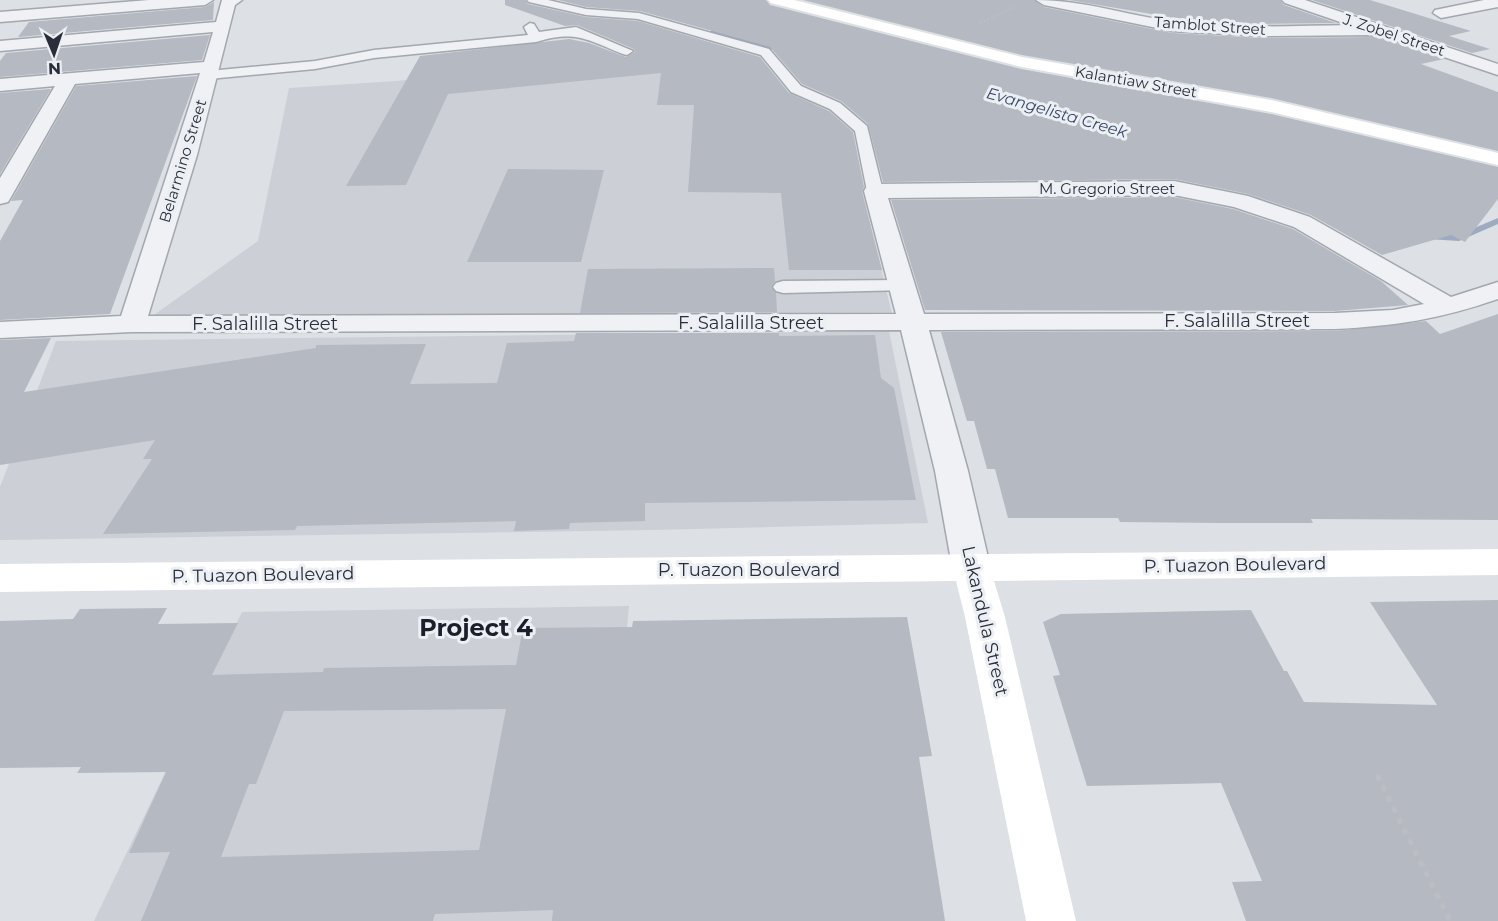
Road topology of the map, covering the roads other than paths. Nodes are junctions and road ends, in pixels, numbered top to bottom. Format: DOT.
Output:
graph roads {
  1 [pos="205,0"];
  2 [pos="234,0"];
  3 [pos="533,0"];
  4 [pos="776,0"];
  5 [pos="1044,0"];
  6 [pos="1290,0"];
  7 [pos="1498,2"];
  8 [pos="1078,3"];
  9 [pos="83,5"];
  10 [pos="1441,13"];
  11 [pos="0,16"];
  12 [pos="223,26"];
  13 [pos="1379,30"];
  14 [pos="60,41"];
  15 [pos="0,46"];
  16 [pos="627,51"];
  17 [pos="1498,70"];
  18 [pos="210,71"];
  19 [pos="68,80"];
  20 [pos="32,82"];
  21 [pos="0,85"];
  22 [pos="1498,159"];
  23 [pos="875,191"];
  24 [pos="0,197"];
  25 [pos="902,285"];
  26 [pos="783,286"];
  27 [pos="1498,290"];
  28 [pos="1449,307"];
  29 [pos="913,322"];
  30 [pos="132,324"];
  31 [pos="0,330"];
  32 [pos="1498,562"];
  33 [pos="972,566"];
  34 [pos="0,578"];
  35 [pos="1051,921"];
  1 -- 9 [label="street"];
  2 -- 12 [label="street, Belarmino Street"];
  3 -- 23 [label="lane"];
  4 -- 22 [label="street, Kalantiaw Street"];
  5 -- 8 [label="street, Tamblot Street"];
  6 -- 13 [label="street, J. Zobel Street"];
  7 -- 10 [label="street"];
  8 -- 13 [label="street, Tamblot Street"];
  9 -- 11 [label="street"];
  9 -- 14 [label="street"];
  12 -- 14 [label="street"];
  12 -- 18 [label="street, Belarmino Street"];
  13 -- 17 [label="street, J. Zobel Street"];
  14 -- 15 [label="street"];
  14 -- 20 [label="street"];
  16 -- 18 [label="lane"];
  18 -- 19 [label="street"];
  18 -- 30 [label="street, Belarmino Street"];
  19 -- 20 [label="street"];
  19 -- 24 [label="street"];
  20 -- 21 [label="street"];
  23 -- 25 [label="street"];
  23 -- 28 [label="street, M. Gregorio Street"];
  25 -- 26 [label="lane"];
  25 -- 29 [label="street"];
  27 -- 28 [label="street, F. Salalilla Street"];
  28 -- 29 [label="street, F. Salalilla Street"];
  29 -- 30 [label="street, F. Salalilla Street"];
  29 -- 33 [label="street, Lakandula Street"];
  30 -- 31 [label="street, F. Salalilla Street"];
  32 -- 33 [label="street, P. Tuazon Boulevard"];
  33 -- 34 [label="street, P. Tuazon Boulevard"];
  33 -- 35 [label="street, Lakandula Street"];
}
